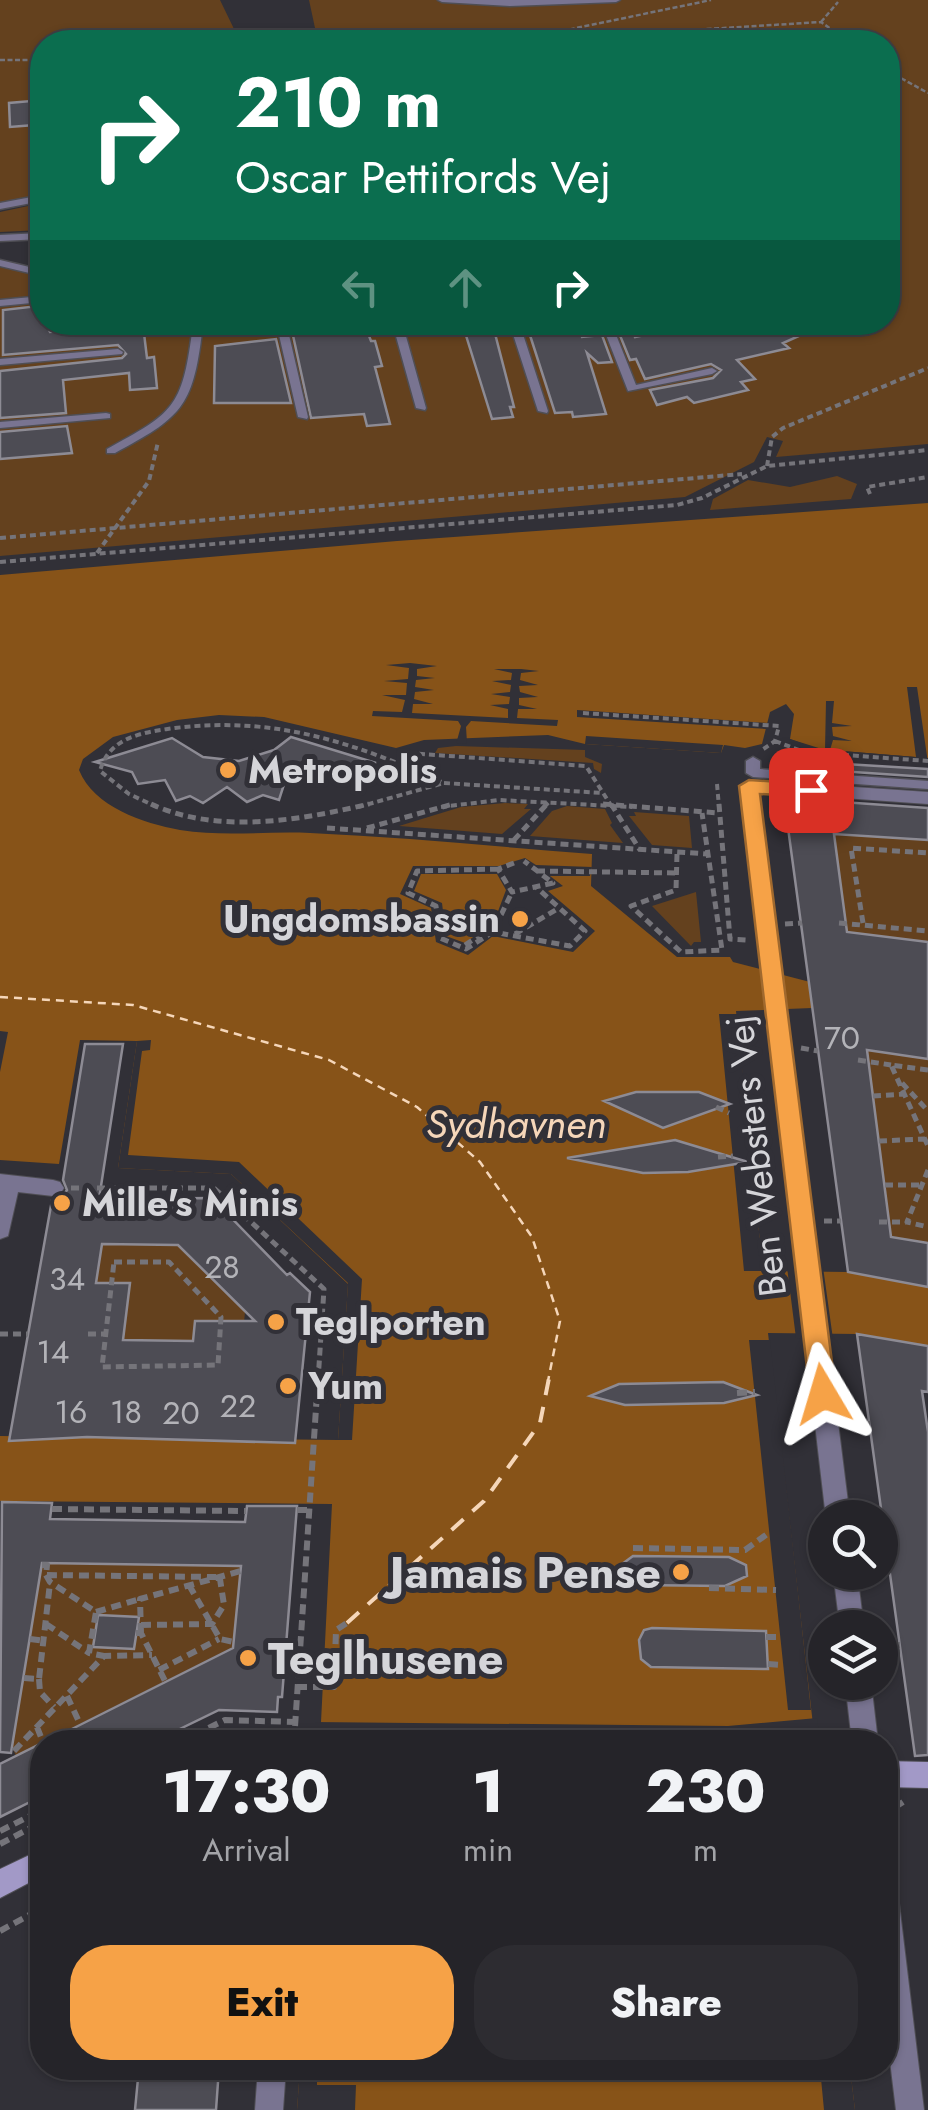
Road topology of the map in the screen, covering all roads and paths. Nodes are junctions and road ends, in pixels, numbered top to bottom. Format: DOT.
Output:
graph roads {
  1 [pos="442,0"];
  2 [pos="616,0"];
  3 [pos="711,0"];
  4 [pos="830,0"];
  5 [pos="820,22"];
  6 [pos="568,30"];
  7 [pos="696,30"];
  8 [pos="832,30"];
  9 [pos="0,60"];
  10 [pos="30,60"];
  11 [pos="900,77"];
  12 [pos="928,93"];
  13 [pos="30,200"];
  14 [pos="0,206"];
  15 [pos="30,237"];
  16 [pos="0,238"];
  17 [pos="0,262"];
  18 [pos="30,270"];
  19 [pos="30,300"];
  20 [pos="0,303"];
  21 [pos="196,335"];
  22 [pos="284,335"];
  23 [pos="402,335"];
  24 [pos="518,335"];
  25 [pos="611,335"];
  26 [pos="118,352"];
  27 [pos="0,362"];
  28 [pos="928,368"];
  29 [pos="712,371"];
  30 [pos="422,408"];
  31 [pos="543,411"];
  32 [pos="106,416"];
  33 [pos="302,418"];
  34 [pos="161,424"];
  35 [pos="0,425"];
  36 [pos="928,450"];
  37 [pos="111,451"];
  38 [pos="767,466"];
  39 [pos="745,474"];
  40 [pos="928,477"];
  41 [pos="870,494"];
  42 [pos="115,529"];
  43 [pos="0,538"];
  44 [pos="97,553"];
  45 [pos="0,562"];
  46 [pos="583,713"];
  47 [pos="775,741"];
  48 [pos="409,753"];
  49 [pos="753,761"];
  50 [pos="928,761"];
  51 [pos="444,783"];
  52 [pos="717,784"];
  53 [pos="928,785"];
  54 [pos="603,793"];
  55 [pos="928,798"];
  56 [pos="550,801"];
  57 [pos="612,806"];
  58 [pos="702,813"];
  59 [pos="719,813"];
  60 [pos="328,828"];
  61 [pos="364,829"];
  62 [pos="849,835"];
  63 [pos="514,840"];
  64 [pos="851,848"];
  65 [pos="640,850"];
  66 [pos="676,852"];
  67 [pos="928,853"];
  68 [pos="708,854"];
  69 [pos="524,861"];
  70 [pos="514,863"];
  71 [pos="498,870"];
  72 [pos="537,871"];
  73 [pos="676,873"];
  74 [pos="536,887"];
  75 [pos="512,892"];
  76 [pos="559,908"];
  77 [pos="839,923"];
  78 [pos="863,923"];
  79 [pos="928,931"];
  80 [pos="493,932"];
  81 [pos="513,935"];
  82 [pos="768,942"];
  83 [pos="858,1060"];
  84 [pos="892,1065"];
  85 [pos="928,1070"];
  86 [pos="897,1078"];
  87 [pos="905,1094"];
  88 [pos="873,1096"];
  89 [pos="716,1107"];
  90 [pos="928,1111"];
  91 [pos="728,1113"];
  92 [pos="878,1141"];
  93 [pos="926,1142"];
  94 [pos="718,1156"];
  95 [pos="733,1156"];
  96 [pos="928,1170"];
  97 [pos="5,1182"];
  98 [pos="922,1184"];
  99 [pos="884,1185"];
  100 [pos="53,1188"];
  101 [pos="878,1222"];
  102 [pos="907,1222"];
  103 [pos="928,1227"];
  104 [pos="0,1230"];
  105 [pos="0,1334"];
  106 [pos="28,1334"];
  107 [pos="88,1334"];
  108 [pos="105,1334"];
  109 [pos="755,1392"];
  110 [pos="737,1393"];
  111 [pos="836,1500"];
  112 [pos="310,1507"];
  113 [pos="52,1509"];
  114 [pos="297,1510"];
  115 [pos="246,1511"];
  116 [pos="770,1532"];
  117 [pos="634,1548"];
  118 [pos="60,1563"];
  119 [pos="72,1563"];
  120 [pos="110,1564"];
  121 [pos="124,1564"];
  122 [pos="160,1564"];
  123 [pos="174,1564"];
  124 [pos="42,1565"];
  125 [pos="210,1565"];
  126 [pos="293,1565"];
  127 [pos="306,1565"];
  128 [pos="223,1566"];
  129 [pos="241,1572"];
  130 [pos="59,1575"];
  131 [pos="71,1575"];
  132 [pos="108,1576"];
  133 [pos="122,1576"];
  134 [pos="158,1576"];
  135 [pos="173,1577"];
  136 [pos="48,1578"];
  137 [pos="217,1578"];
  138 [pos="190,1585"];
  139 [pos="709,1588"];
  140 [pos="776,1590"];
  141 [pos="140,1599"];
  142 [pos="96,1612"];
  143 [pos="44,1623"];
  144 [pos="347,1623"];
  145 [pos="212,1624"];
  146 [pos="139,1630"];
  147 [pos="766,1636"];
  148 [pos="780,1637"];
  149 [pos="30,1639"];
  150 [pos="220,1639"];
  151 [pos="46,1640"];
  152 [pos="135,1642"];
  153 [pos="234,1642"];
  154 [pos="146,1643"];
  155 [pos="89,1652"];
  156 [pos="104,1656"];
  157 [pos="152,1656"];
  158 [pos="768,1664"];
  159 [pos="784,1665"];
  160 [pos="160,1670"];
  161 [pos="24,1678"];
  162 [pos="39,1679"];
  163 [pos="165,1682"];
  164 [pos="297,1687"];
  165 [pos="67,1696"];
  166 [pos="860,1700"];
  167 [pos="54,1708"];
  168 [pos="295,1722"];
  169 [pos="80,1724"];
  170 [pos="36,1726"];
  171 [pos="187,1726"];
  172 [pos="32,1730"];
  173 [pos="38,1730"];
  174 [pos="190,1730"];
  175 [pos="210,1730"];
  176 [pos="294,1730"];
  177 [pos="864,1730"];
  178 [pos="30,1733"];
  179 [pos="14,1751"];
  180 [pos="898,1774"];
  181 [pos="928,1774"];
  182 [pos="30,1816"];
  183 [pos="30,1828"];
  184 [pos="0,1831"];
  185 [pos="0,1844"];
  186 [pos="30,1868"];
  187 [pos="0,1884"];
  188 [pos="30,1915"];
  189 [pos="0,1931"];
  190 [pos="898,2011"];
  191 [pos="271,2080"];
  192 [pos="269,2110"];
  193 [pos="910,2110"];
  1 -- 2 [label="lane"];
  3 -- 6 [label="path"];
  4 -- 5 [label="path"];
  5 -- 7 [label="path"];
  5 -- 8 [label="path"];
  9 -- 10 [label="path"];
  11 -- 12 [label="path"];
  13 -- 14 [label="lane"];
  15 -- 16 [label="lane"];
  17 -- 18 [label="lane"];
  19 -- 20 [label="lane"];
  21 -- 34 [label="lane"];
  22 -- 33 [label="lane"];
  23 -- 30 [label="lane"];
  24 -- 31 [label="lane"];
  25 -- 29 [label="lane"];
  26 -- 27 [label="lane"];
  28 -- 38 [label="path"];
  32 -- 35 [label="lane"];
  34 -- 37 [label="lane"];
  34 -- 42 [label="path"];
  36 -- 38 [label="path"];
  38 -- 39 [label="path"];
  39 -- 42 [label="path"];
  39 -- 44 [label="path"];
  40 -- 41 [label="path"];
  42 -- 43 [label="path"];
  42 -- 44 [label="path"];
  44 -- 45 [label="path"];
  46 -- 47 [label="path"];
  47 -- 49 [label="path"];
  47 -- 50 [label="path"];
  48 -- 54 [label="path"];
  49 -- 53 [label="lane"];
  51 -- 51 [label="path"];
  51 -- 54 [label="path"];
  52 -- 59 [label="path"];
  54 -- 57 [label="path"];
  55 -- 82 [label="street, Ben Websters Vej"];
  56 -- 57 [label="path"];
  56 -- 61 [label="path"];
  56 -- 63 [label="path"];
  57 -- 58 [label="path"];
  57 -- 65 [label="path"];
  58 -- 59 [label="path"];
  58 -- 68 [label="path"];
  59 -- 82 [label="path"];
  60 -- 61 [label="path"];
  61 -- 63 [label="path"];
  62 -- 64 [label="path"];
  63 -- 65 [label="path"];
  64 -- 67 [label="path"];
  64 -- 78 [label="path"];
  65 -- 66 [label="path"];
  66 -- 68 [label="path"];
  66 -- 73 [label="path"];
  68 -- 73 [label="path"];
  69 -- 72 [label="path"];
  70 -- 71 [label="path"];
  71 -- 75 [label="path"];
  71 -- 80 [label="path"];
  72 -- 73 [label="path"];
  72 -- 74 [label="path"];
  74 -- 75 [label="path"];
  74 -- 76 [label="path"];
  75 -- 80 [label="path"];
  76 -- 81 [label="path"];
  76 -- 81 [label="path"];
  77 -- 78 [label="path"];
  78 -- 79 [label="path"];
  80 -- 81 [label="path"];
  82 -- 111 [label="street, Ben Websters Vej"];
  83 -- 84 [label="path"];
  84 -- 85 [label="path"];
  84 -- 86 [label="path"];
  86 -- 87 [label="path"];
  86 -- 90 [label="path"];
  87 -- 88 [label="path"];
  87 -- 93 [label="path"];
  89 -- 91 [label="path"];
  92 -- 93 [label="path"];
  94 -- 95 [label="path"];
  96 -- 98 [label="path"];
  97 -- 100 [label="street"];
  97 -- 104 [label="street"];
  98 -- 99 [label="path"];
  98 -- 102 [label="path"];
  100 -- 112 [label="path"];
  101 -- 102 [label="path"];
  102 -- 103 [label="path"];
  105 -- 106 [label="path"];
  107 -- 108 [label="path"];
  108 -- 108 [label="path"];
  109 -- 110 [label="path"];
  112 -- 114 [label="path"];
  112 -- 127 [label="path"];
  113 -- 115 [label="path"];
  116 -- 117 [label="path"];
  118 -- 130 [label="path"];
  119 -- 131 [label="path"];
  120 -- 132 [label="path"];
  121 -- 133 [label="path"];
  122 -- 134 [label="path"];
  123 -- 135 [label="path"];
  124 -- 136 [label="path"];
  125 -- 137 [label="path"];
  126 -- 127 [label="path"];
  127 -- 164 [label="path"];
  128 -- 137 [label="path"];
  129 -- 137 [label="path"];
  130 -- 131 [label="path"];
  130 -- 136 [label="path"];
  131 -- 132 [label="path"];
  132 -- 133 [label="path"];
  133 -- 134 [label="path"];
  134 -- 135 [label="path"];
  135 -- 137 [label="path"];
  136 -- 142 [label="path"];
  136 -- 143 [label="path"];
  137 -- 138 [label="path"];
  137 -- 145 [label="path"];
  138 -- 141 [label="path"];
  138 -- 145 [label="path"];
  139 -- 140 [label="path"];
  141 -- 142 [label="path"];
  141 -- 146 [label="path"];
  142 -- 155 [label="path"];
  143 -- 151 [label="path"];
  143 -- 155 [label="path"];
  144 -- 164 [label="path"];
  145 -- 146 [label="path"];
  145 -- 150 [label="path"];
  146 -- 154 [label="path"];
  147 -- 148 [label="path"];
  149 -- 151 [label="path"];
  150 -- 153 [label="path"];
  150 -- 160 [label="path"];
  151 -- 162 [label="path"];
  152 -- 154 [label="path"];
  154 -- 157 [label="path"];
  155 -- 156 [label="path"];
  156 -- 157 [label="path"];
  156 -- 165 [label="path"];
  157 -- 160 [label="path"];
  158 -- 159 [label="path"];
  160 -- 163 [label="path"];
  161 -- 162 [label="path"];
  162 -- 167 [label="path"];
  164 -- 168 [label="path"];
  165 -- 167 [label="path"];
  165 -- 169 [label="path"];
  166 -- 177 [label="street"];
  167 -- 170 [label="path"];
  168 -- 175 [label="path"];
  168 -- 176 [label="path"];
  170 -- 172 [label="path"];
  170 -- 173 [label="path"];
  171 -- 174 [label="path"];
  178 -- 179 [label="path"];
  180 -- 181 [label="street"];
  182 -- 184 [label="path"];
  183 -- 185 [label="path"];
  186 -- 187 [label="street"];
  188 -- 189 [label="path"];
  190 -- 193 [label="street"];
  191 -- 192 [label="street"];
}
